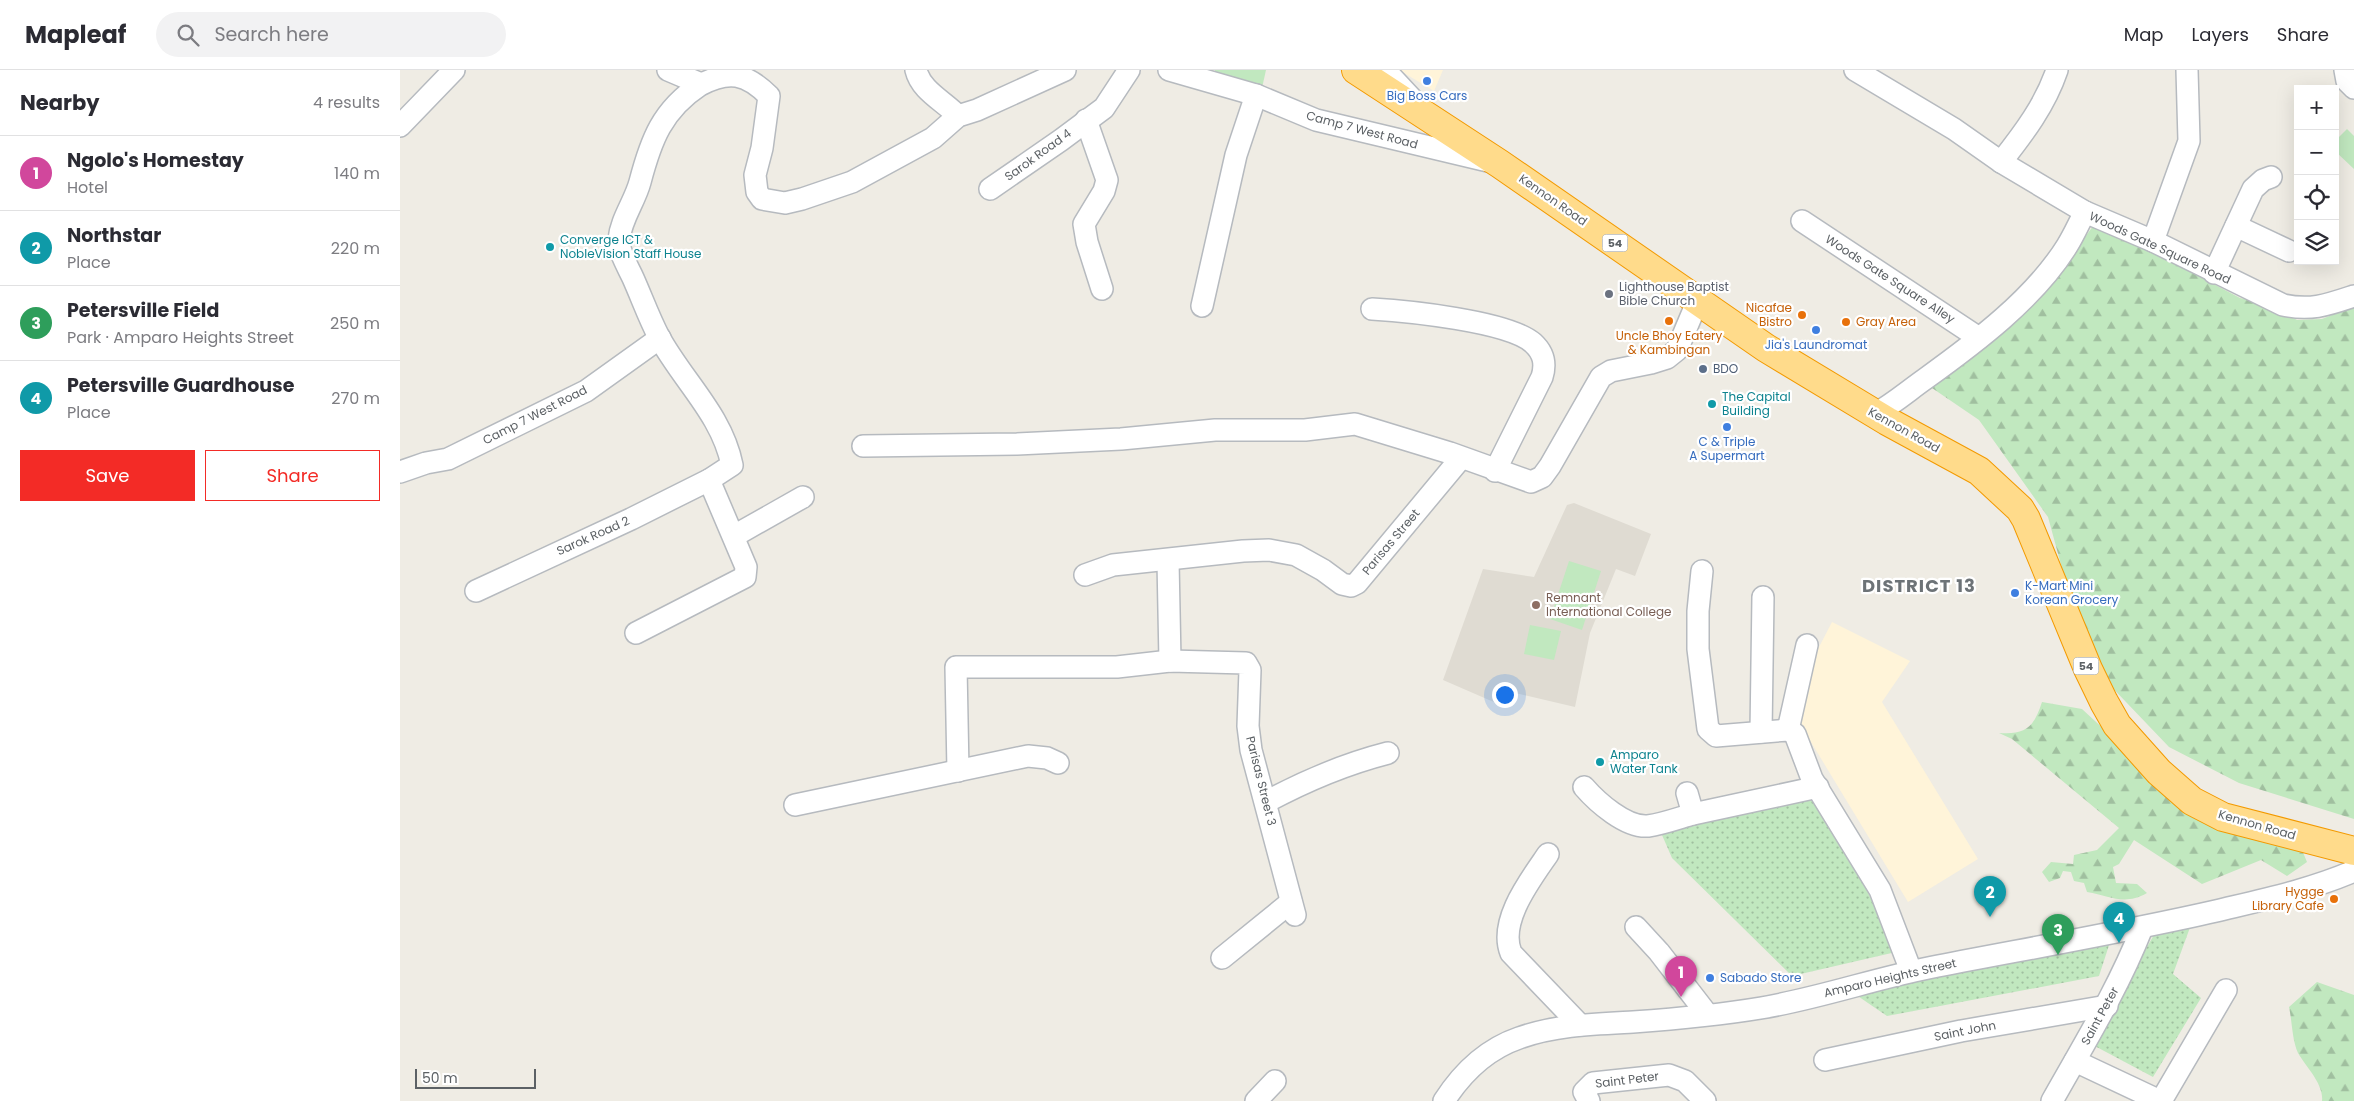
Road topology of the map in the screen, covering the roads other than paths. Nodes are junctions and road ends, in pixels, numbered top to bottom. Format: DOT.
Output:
graph roads {
  1 [pos="454,70"];
  2 [pos="668,70"];
  3 [pos="916,70"];
  4 [pos="1065,70"];
  5 [pos="1129,70"];
  6 [pos="1169,70"];
  7 [pos="1356,70"];
  8 [pos="1385,70"];
  9 [pos="1855,70"];
  10 [pos="2057,70"];
  11 [pos="2187,70"];
  12 [pos="2345,70"];
  13 [pos="701,84"];
  14 [pos="2354,88"];
  15 [pos="1256,95"];
  16 [pos="1413,108"];
  17 [pos="958,116"];
  18 [pos="1086,120"];
  19 [pos="400,126"];
  20 [pos="2001,162"];
  21 [pos="1500,164"];
  22 [pos="2271,177"];
  23 [pos="990,188"];
  24 [pos="2086,212"];
  25 [pos="1802,221"];
  26 [pos="2236,226"];
  27 [pos="2153,241"];
  28 [pos="2289,251"];
  29 [pos="2214,273"];
  30 [pos="1102,289"];
  31 [pos="2354,296"];
  32 [pos="1698,300"];
  33 [pos="1202,306"];
  34 [pos="1372,309"];
  35 [pos="660,338"];
  36 [pos="1979,338"];
  37 [pos="1885,413"];
  38 [pos="863,446"];
  39 [pos="1461,458"];
  40 [pos="1495,471"];
  41 [pos="400,472"];
  42 [pos="709,480"];
  43 [pos="803,497"];
  44 [pos="734,536"];
  45 [pos="1168,560"];
  46 [pos="1702,571"];
  47 [pos="1085,575"];
  48 [pos="476,591"];
  49 [pos="1763,597"];
  50 [pos="636,634"];
  51 [pos="1807,645"];
  52 [pos="1170,661"];
  53 [pos="1788,730"];
  54 [pos="1761,732"];
  55 [pos="1388,753"];
  56 [pos="1058,763"];
  57 [pos="958,771"];
  58 [pos="1584,787"];
  59 [pos="1818,787"];
  60 [pos="1687,793"];
  61 [pos="1266,802"];
  62 [pos="795,805"];
  63 [pos="1693,814"];
  64 [pos="2354,851"];
  65 [pos="1548,854"];
  66 [pos="2354,871"];
  67 [pos="1636,927"];
  68 [pos="2142,928"];
  69 [pos="1222,958"];
  70 [pos="1911,971"];
  71 [pos="2226,990"];
  72 [pos="2107,1006"];
  73 [pos="1707,1014"];
  74 [pos="1580,1025"];
  75 [pos="1825,1060"];
  76 [pos="2075,1061"];
  77 [pos="1275,1081"];
  78 [pos="1256,1101"];
  79 [pos="1444,1101"];
  80 [pos="1589,1101"];
  81 [pos="1705,1101"];
  82 [pos="2052,1101"];
  83 [pos="2160,1101"];
  1 -- 19 [label="street"];
  2 -- 13 [label="street"];
  3 -- 17 [label="street"];
  4 -- 17 [label="street"];
  5 -- 18 [label="street, Sarok Road 4"];
  6 -- 15 [label="street, Camp 7 West Road"];
  7 -- 16 [label="highway, Kennon Road / 54"];
  8 -- 16 [label="street"];
  9 -- 20 [label="street"];
  10 -- 20 [label="street"];
  11 -- 27 [label="street"];
  12 -- 14 [label="street"];
  13 -- 17 [label="street"];
  13 -- 35 [label="street"];
  15 -- 21 [label="street, Camp 7 West Road"];
  15 -- 33 [label="street"];
  16 -- 21 [label="highway, Kennon Road / 54"];
  18 -- 23 [label="street, Sarok Road 4"];
  18 -- 30 [label="street, Sarok Road 4"];
  20 -- 24 [label="street"];
  21 -- 32 [label="highway, Kennon Road / 54"];
  22 -- 26 [label="street"];
  24 -- 27 [label="street, Woods Gate Square Road"];
  24 -- 36 [label="street, Woods Gate Square Road"];
  25 -- 36 [label="street, Woods Gate Square Alley"];
  26 -- 28 [label="street"];
  26 -- 29 [label="street"];
  27 -- 29 [label="street, Woods Gate Square Road"];
  29 -- 31 [label="street, Woods Gate Square Road"];
  32 -- 37 [label="highway, Kennon Road / 54"];
  32 -- 40 [label="street"];
  34 -- 40 [label="street"];
  35 -- 41 [label="street, Camp 7 West Road"];
  35 -- 42 [label="street"];
  36 -- 37 [label="street, Woods Gate Square Road"];
  37 -- 64 [label="highway, Kennon Road / 54"];
  38 -- 39 [label="street"];
  39 -- 40 [label="street"];
  39 -- 45 [label="street, Parisas Street"];
  42 -- 44 [label="street"];
  42 -- 48 [label="street, Sarok Road 2"];
  43 -- 44 [label="street"];
  44 -- 50 [label="street"];
  45 -- 47 [label="street"];
  45 -- 52 [label="street"];
  46 -- 54 [label="street"];
  49 -- 54 [label="street"];
  51 -- 53 [label="street"];
  52 -- 57 [label="street"];
  52 -- 61 [label="street, Parisas Street 3"];
  53 -- 54 [label="street"];
  53 -- 59 [label="street"];
  55 -- 61 [label="street"];
  56 -- 57 [label="street"];
  57 -- 62 [label="street"];
  58 -- 63 [label="street"];
  59 -- 63 [label="street"];
  59 -- 70 [label="street"];
  60 -- 63 [label="street"];
  61 -- 69 [label="street, Parisas Street 3"];
  65 -- 74 [label="street"];
  66 -- 68 [label="street, Amparo Heights Street"];
  67 -- 73 [label="street"];
  68 -- 70 [label="street, Amparo Heights Street"];
  68 -- 72 [label="street, Saint Peter"];
  70 -- 73 [label="street, Amparo Heights Street"];
  71 -- 83 [label="street"];
  72 -- 75 [label="street, Saint John"];
  72 -- 76 [label="street, Saint Peter"];
  73 -- 74 [label="street, Amparo Heights Street"];
  74 -- 79 [label="street, Amparo Heights Street"];
  76 -- 82 [label="street, Saint Peter"];
  76 -- 83 [label="street"];
  77 -- 78 [label="street"];
  80 -- 81 [label="street, Saint Peter"];
}
